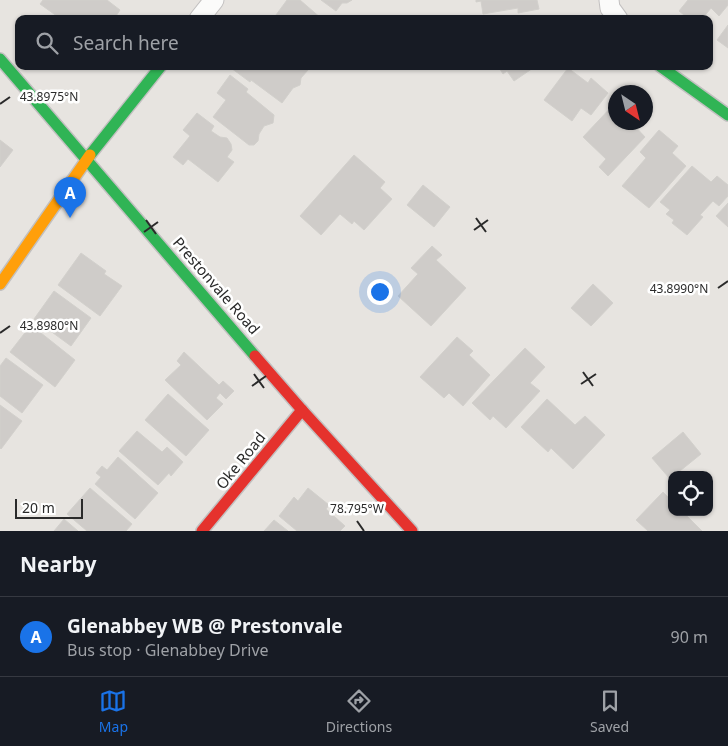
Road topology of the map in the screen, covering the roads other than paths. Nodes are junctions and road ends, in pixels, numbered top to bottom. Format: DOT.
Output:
graph roads {
  1 [pos="214,0"];
  2 [pos="609,0"];
  3 [pos="202,15"];
  4 [pos="615,15"];
  5 [pos="0,59"];
  6 [pos="158,70"];
  7 [pos="665,70"];
  8 [pos="728,116"];
  9 [pos="87,159"];
  10 [pos="0,284"];
  11 [pos="302,410"];
  12 [pos="202,531"];
  13 [pos="412,531"];
  1 -- 3 [label="street"];
  2 -- 4 [label="street"];
  5 -- 9 [label="street, Prestonvale Road"];
  6 -- 9 [label="street"];
  7 -- 8 [label="street"];
  9 -- 10 [label="street"];
  9 -- 11 [label="street, Prestonvale Road"];
  11 -- 12 [label="street, Oke Road"];
  11 -- 13 [label="street, Prestonvale Road"];
}
